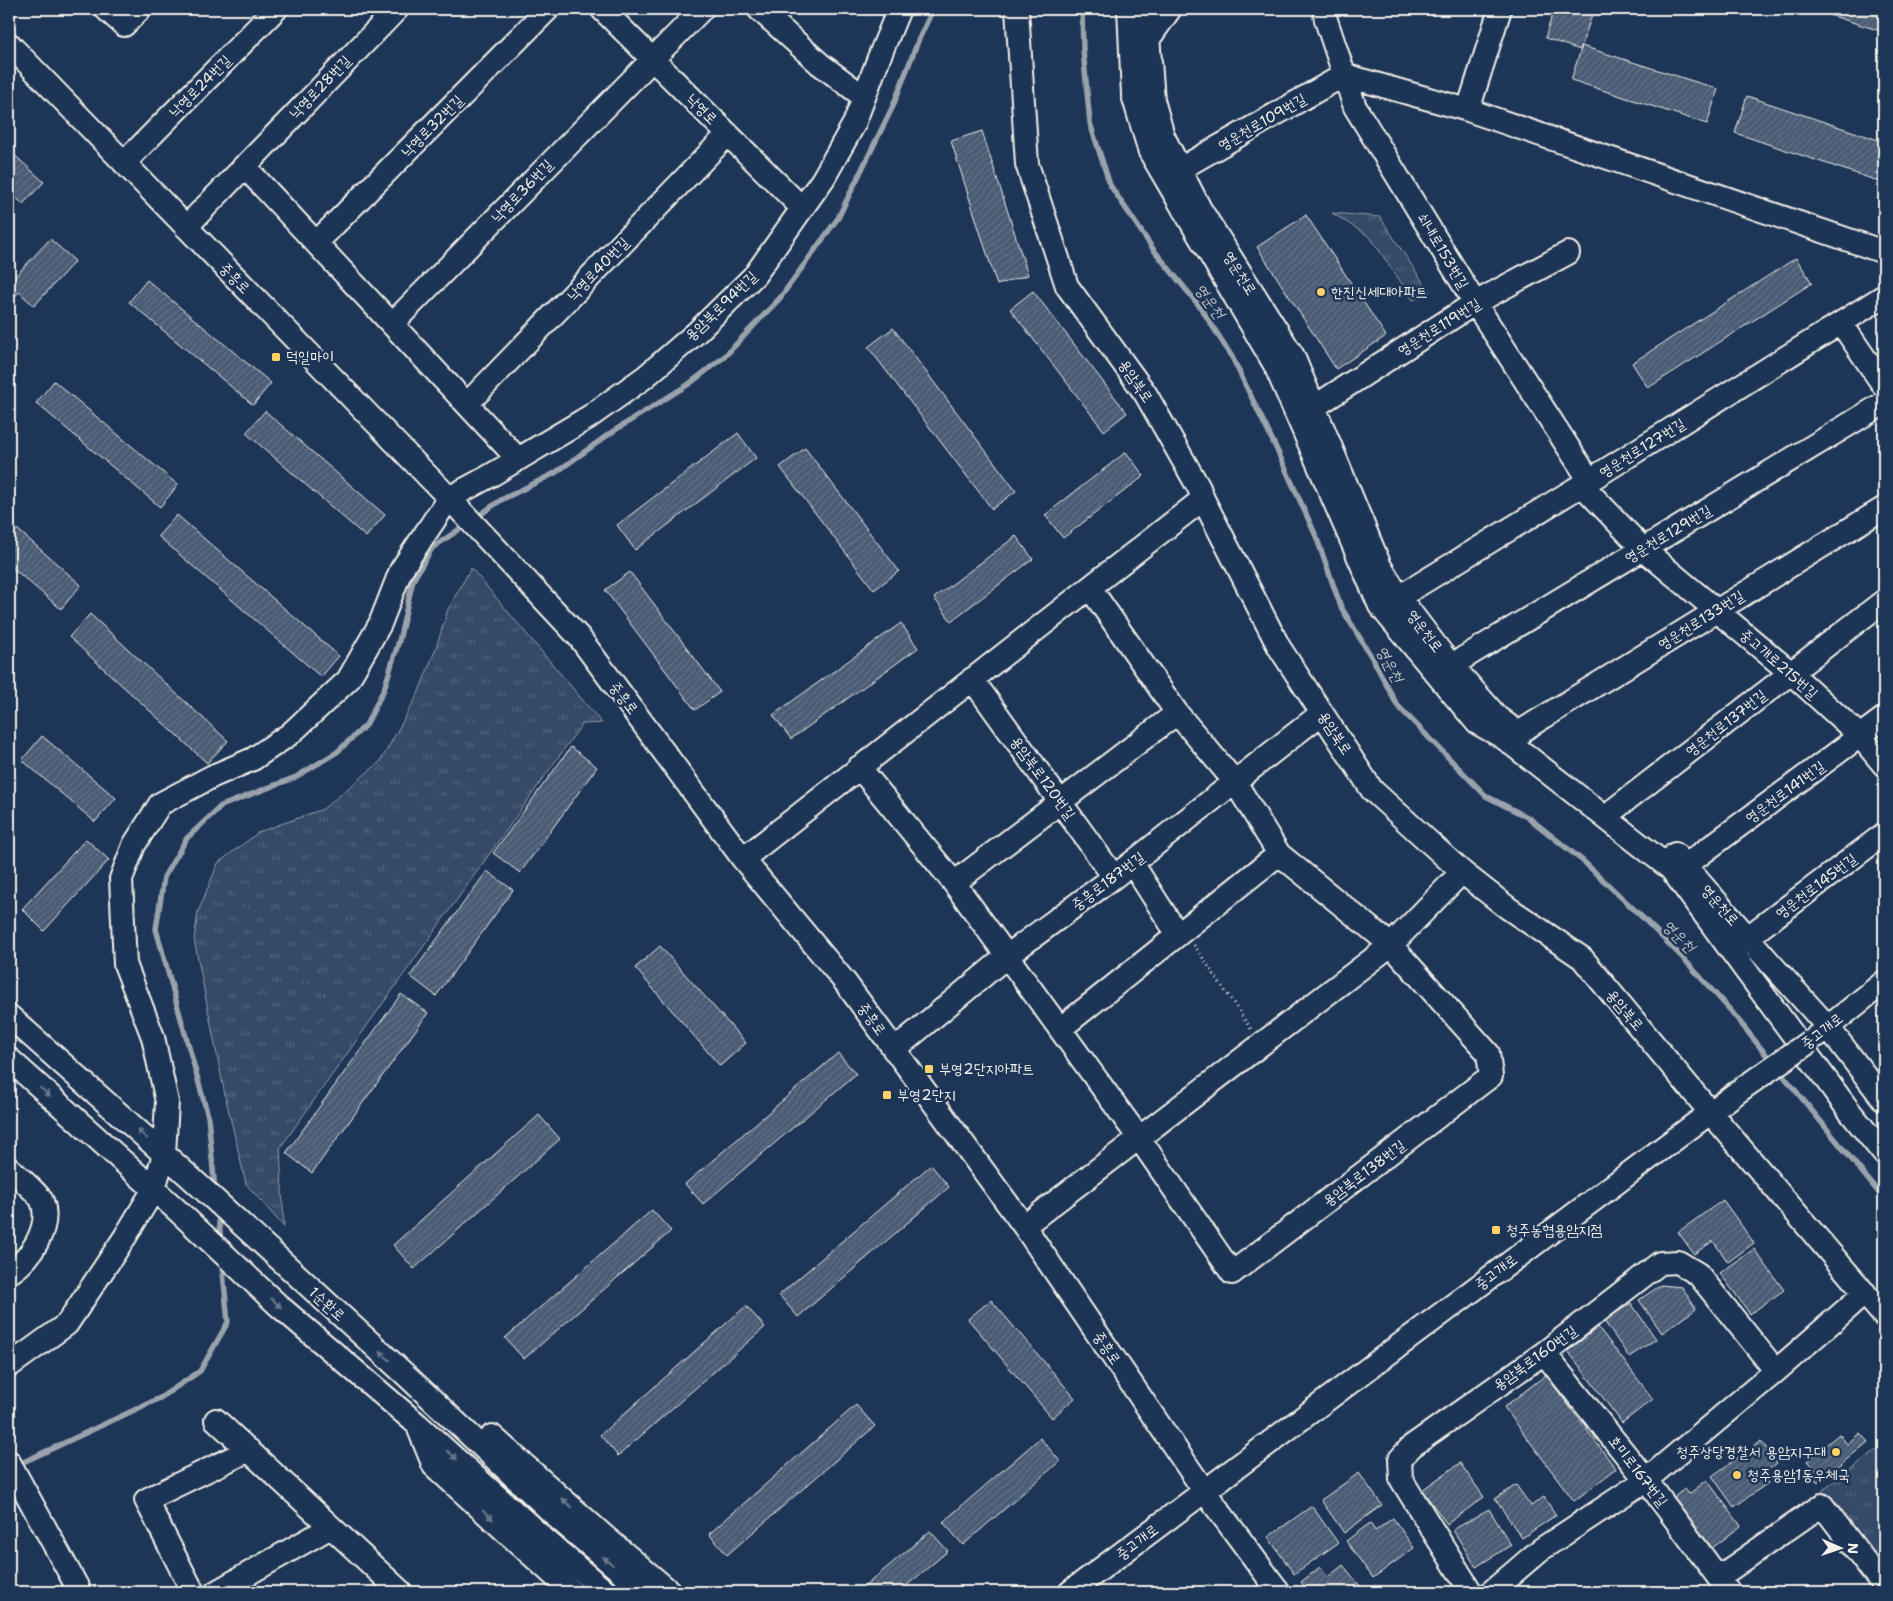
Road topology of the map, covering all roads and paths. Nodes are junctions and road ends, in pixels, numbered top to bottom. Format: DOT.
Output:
graph roads {
  1 [pos="106,9"];
  2 [pos="140,9"];
  3 [pos="276,9"];
  4 [pos="397,9"];
  5 [pos="548,9"];
  6 [pos="602,9"];
  7 [pos="702,9"];
  8 [pos="759,9"];
  9 [pos="900,9"];
  10 [pos="1017,9"];
  11 [pos="1129,9"];
  12 [pos="1146,9"];
  13 [pos="1170,9"];
  14 [pos="1324,9"];
  15 [pos="1500,9"];
  16 [pos="778,16"];
  17 [pos="1148,40"];
  18 [pos="9,44"];
  19 [pos="652,58"];
  20 [pos="1344,75"];
  21 [pos="864,97"];
  22 [pos="1468,110"];
  23 [pos="728,134"];
  24 [pos="124,163"];
  25 [pos="244,166"];
  26 [pos="1180,169"];
  27 [pos="802,208"];
  28 [pos="186,227"];
  29 [pos="316,243"];
  30 [pos="1884,252"];
  31 [pos="1568,253"];
  32 [pos="1884,296"];
  33 [pos="1475,303"];
  34 [pos="387,318"];
  35 [pos="1841,323"];
  36 [pos="1884,386"];
  37 [pos="468,403"];
  38 [pos="1884,404"];
  39 [pos="1314,407"];
  40 [pos="518,459"];
  41 [pos="1586,483"];
  42 [pos="1203,499"];
  43 [pos="456,505"];
  44 [pos="1884,508"];
  45 [pos="1643,549"];
  46 [pos="1090,588"];
  47 [pos="1399,597"];
  48 [pos="1884,601"];
  49 [pos="1716,611"];
  50 [pos="1452,665"];
  51 [pos="1791,673"];
  52 [pos="972,679"];
  53 [pos="1177,713"];
  54 [pos="1322,713"];
  55 [pos="1884,718"];
  56 [pos="1518,733"];
  57 [pos="1860,736"];
  58 [pos="1884,765"];
  59 [pos="859,768"];
  60 [pos="1235,782"];
  61 [pos="1061,802"];
  62 [pos="1616,808"];
  63 [pos="1884,834"];
  64 [pos="1279,854"];
  65 [pos="743,859"];
  66 [pos="1686,865"];
  67 [pos="1123,870"];
  68 [pos="1462,872"];
  69 [pos="954,883"];
  70 [pos="1181,932"];
  71 [pos="1748,937"];
  72 [pos="1391,945"];
  73 [pos="1007,956"];
  74 [pos="1884,982"];
  75 [pos="9,1016"];
  76 [pos="1828,1027"];
  77 [pos="1060,1030"];
  78 [pos="1261,1045"];
  79 [pos="894,1050"];
  80 [pos="9,1059"];
  81 [pos="1884,1100"];
  82 [pos="1710,1112"];
  83 [pos="1139,1138"];
  84 [pos="164,1154"];
  85 [pos="1884,1154"];
  86 [pos="9,1168"];
  87 [pos="154,1189"];
  88 [pos="1024,1226"];
  89 [pos="9,1274"];
  90 [pos="1865,1293"];
  91 [pos="1884,1316"];
  92 [pos="1544,1353"];
  93 [pos="9,1366"];
  94 [pos="1776,1371"];
  95 [pos="408,1377"];
  96 [pos="216,1420"];
  97 [pos="417,1424"];
  98 [pos="249,1450"];
  99 [pos="9,1462"];
  100 [pos="1646,1480"];
  101 [pos="1205,1492"];
  102 [pos="331,1528"];
  103 [pos="1724,1584"];
  104 [pos="1884,1586"];
  105 [pos="80,1592"];
  106 [pos="193,1592"];
  107 [pos="216,1592"];
  108 [pos="400,1592"];
  109 [pos="572,1592"];
  110 [pos="606,1592"];
  111 [pos="645,1592"];
  112 [pos="670,1592"];
  113 [pos="1070,1592"];
  114 [pos="1279,1592"];
  115 [pos="1471,1592"];
  116 [pos="1492,1592"];
  1 -- 2 [label="street"];
  3 -- 24 [label="street, 낙영로24번길"];
  4 -- 25 [label="street, 낙영로28번길"];
  5 -- 29 [label="street, 낙영로32번길"];
  6 -- 19 [label="street, 낙영로"];
  7 -- 19 [label="street, 낙영로36번길"];
  8 -- 16 [label="street"];
  9 -- 21 [label="street, 용암북로94번길"];
  10 -- 42 [label="street, 용암북로"];
  11 -- 85 [label="street"];
  12 -- 17 [label="street, 영운천로"];
  13 -- 17 [label="street"];
  14 -- 20 [label="street, 쇠내로153번길"];
  15 -- 22 [label="street"];
  16 -- 21 [label="street"];
  17 -- 26 [label="street, 영운천로"];
  18 -- 24 [label="street, 중흥로"];
  19 -- 23 [label="street, 낙영로"];
  19 -- 34 [label="street, 낙영로36번길"];
  20 -- 22 [label="street"];
  20 -- 26 [label="street, 영운천로109번길"];
  20 -- 33 [label="street, 쇠내로153번길"];
  21 -- 27 [label="street, 용암북로94번길"];
  22 -- 30 [label="street"];
  23 -- 27 [label="street, 낙영로"];
  23 -- 37 [label="street, 낙영로40번길"];
  24 -- 28 [label="street, 중흥로"];
  25 -- 28 [label="street, 낙영로28번길"];
  25 -- 29 [label="street"];
  26 -- 39 [label="street, 영운천로"];
  27 -- 40 [label="street, 용암북로94번길"];
  28 -- 43 [label="street, 중흥로"];
  29 -- 34 [label="street"];
  31 -- 33 [label="street, 영운천로119번길"];
  32 -- 35 [label="street, 영운천로127번길"];
  33 -- 39 [label="street, 영운천로119번길"];
  33 -- 41 [label="street, 쇠내로153번길"];
  34 -- 37 [label="street"];
  35 -- 36 [label="street"];
  35 -- 41 [label="street, 영운천로127번길"];
  37 -- 40 [label="street"];
  38 -- 45 [label="street, 영운천로129번길"];
  39 -- 47 [label="street, 영운천로"];
  40 -- 43 [label="street, 용암북로94번길"];
  41 -- 45 [label="street, 중고개로215번길"];
  41 -- 47 [label="street, 영운천로127번길"];
  42 -- 46 [label="street"];
  42 -- 54 [label="street, 용암북로"];
  43 -- 65 [label="street, 중흥로"];
  43 -- 84 [label="street"];
  44 -- 49 [label="street, 영운천로133번길"];
  45 -- 49 [label="street, 중고개로215번길"];
  45 -- 50 [label="street, 영운천로129번길"];
  46 -- 52 [label="street"];
  46 -- 53 [label="street, 용암북로138번길"];
  47 -- 50 [label="street, 영운천로"];
  48 -- 51 [label="street, 영운천로137번길"];
  49 -- 51 [label="street, 중고개로215번길"];
  49 -- 56 [label="street, 영운천로133번길"];
  50 -- 56 [label="street, 영운천로"];
  51 -- 57 [label="street, 중고개로215번길"];
  51 -- 62 [label="street, 영운천로137번길"];
  52 -- 59 [label="street"];
  52 -- 61 [label="street, 용암북로120번길"];
  53 -- 60 [label="street, 용암북로138번길"];
  53 -- 61 [label="street"];
  54 -- 60 [label="street, 중흥로187번길"];
  54 -- 68 [label="street, 용암북로"];
  55 -- 57 [label="street, 영운천로141번길"];
  56 -- 62 [label="street, 영운천로"];
  57 -- 58 [label="street, 중고개로215번길"];
  57 -- 66 [label="street, 영운천로141번길"];
  59 -- 65 [label="street"];
  59 -- 69 [label="street"];
  60 -- 64 [label="street, 용암북로138번길"];
  60 -- 67 [label="street, 중흥로187번길"];
  61 -- 67 [label="street, 용암북로120번길"];
  61 -- 69 [label="street"];
  62 -- 66 [label="street, 영운천로"];
  63 -- 71 [label="street, 영운천로145번길"];
  64 -- 70 [label="street"];
  64 -- 72 [label="street, 용암북로138번길"];
  65 -- 79 [label="street, 중흥로"];
  66 -- 71 [label="street, 영운천로"];
  67 -- 70 [label="street"];
  67 -- 73 [label="street, 중흥로187번길"];
  68 -- 72 [label="street"];
  68 -- 82 [label="street, 용암북로"];
  69 -- 73 [label="street"];
  70 -- 77 [label="street"];
  70 -- 78 [label="path"];
  71 -- 76 [label="street, 영운천로"];
  72 -- 78 [label="street"];
  72 -- 83 [label="street, 용암북로138번길"];
  73 -- 77 [label="street, 용암북로138번길"];
  73 -- 79 [label="street, 중흥로187번길"];
  74 -- 76 [label="street, 중고개로"];
  84 -- 75 [label="street, 1순환로, one-way"];
  76 -- 81 [label="street, 영운천로"];
  76 -- 82 [label="street, 중고개로, bridge"];
  77 -- 83 [label="street, 용암북로138번길"];
  78 -- 83 [label="street"];
  79 -- 88 [label="street, 중흥로"];
  80 -- 87 [label="street, one-way"];
  82 -- 90 [label="street, 용암북로"];
  82 -- 101 [label="street, 중고개로"];
  83 -- 88 [label="street"];
  84 -- 87 [label="street"];
  95 -- 84 [label="street, 1순환로, one-way"];
  86 -- 89 [label="street"];
  87 -- 93 [label="street"];
  87 -- 97 [label="street, one-way"];
  88 -- 101 [label="street, 중흥로"];
  90 -- 91 [label="street, 용암북로"];
  90 -- 94 [label="street"];
  92 -- 94 [label="street, 용암북로160번길"];
  92 -- 100 [label="street, 호미로167번길"];
  92 -- 115 [label="street, 용암북로160번길"];
  94 -- 100 [label="street"];
  111 -- 95 [label="street, 1순환로, one-way"];
  112 -- 95 [label="street, one-way"];
  96 -- 98 [label="street"];
  97 -- 109 [label="street, one-way"];
  97 -- 110 [label="street, one-way"];
  98 -- 102 [label="street"];
  98 -- 106 [label="street"];
  99 -- 105 [label="street"];
  100 -- 103 [label="street, 호미로167번길"];
  100 -- 116 [label="street"];
  101 -- 113 [label="street, 중고개로"];
  101 -- 114 [label="street"];
  102 -- 107 [label="street"];
  102 -- 108 [label="street"];
  103 -- 104 [label="street"];
}
